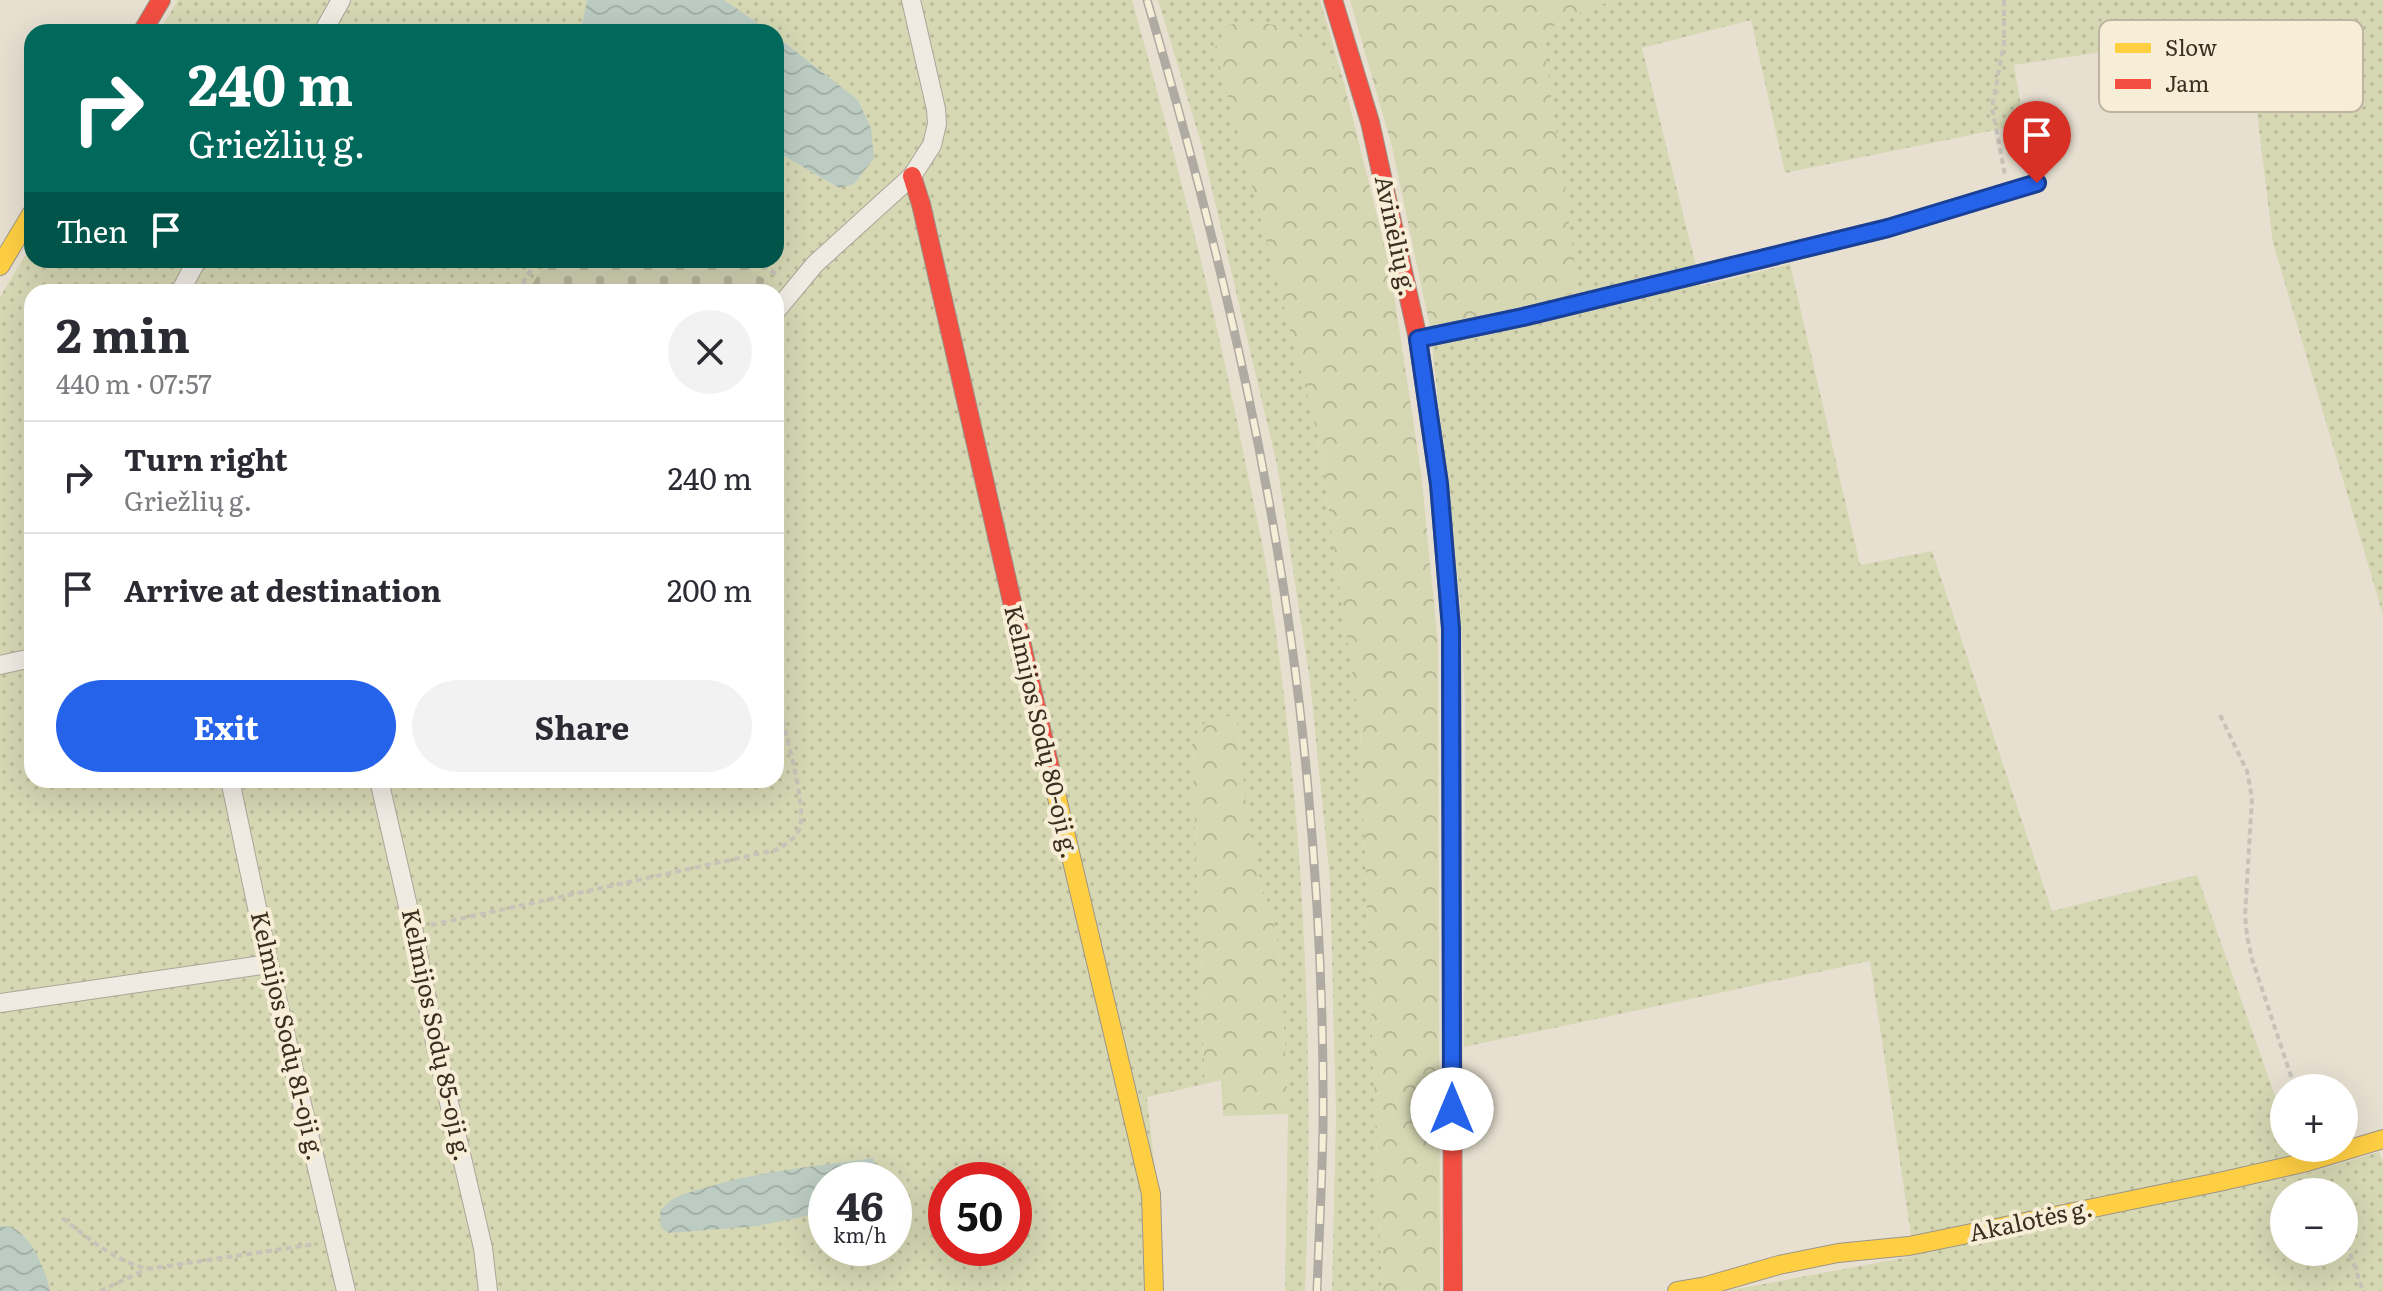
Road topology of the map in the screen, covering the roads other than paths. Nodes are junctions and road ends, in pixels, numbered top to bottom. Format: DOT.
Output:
graph roads {
  1 [pos="161,0"];
  2 [pos="341,0"];
  3 [pos="911,0"];
  4 [pos="1333,0"];
  5 [pos="147,24"];
  6 [pos="328,24"];
  7 [pos="912,176"];
  8 [pos="2037,183"];
  9 [pos="24,226"];
  10 [pos="0,266"];
  11 [pos="784,301"];
  12 [pos="1418,339"];
  13 [pos="24,660"];
  14 [pos="0,665"];
  15 [pos="232,788"];
  16 [pos="381,788"];
  17 [pos="269,964"];
  18 [pos="0,1003"];
  19 [pos="2383,1139"];
  20 [pos="346,1291"];
  21 [pos="488,1291"];
  22 [pos="1154,1291"];
  23 [pos="1453,1291"];
  24 [pos="1677,1291"];
  1 -- 5 [label="street"];
  2 -- 6 [label="street"];
  3 -- 7 [label="street"];
  4 -- 12 [label="street, Avinėlių g."];
  7 -- 11 [label="street"];
  7 -- 22 [label="street, Kelmijos Sodų 80-oji g."];
  8 -- 12 [label="street"];
  9 -- 10 [label="street"];
  12 -- 23 [label="street, Avinėlių g."];
  13 -- 14 [label="street"];
  15 -- 17 [label="street, Kelmijos Sodų 81-oji g."];
  16 -- 21 [label="street, Kelmijos Sodų 85-oji g."];
  17 -- 18 [label="street"];
  17 -- 20 [label="street, Kelmijos Sodų 81-oji g."];
  19 -- 24 [label="street, Akalotės g."];
}
